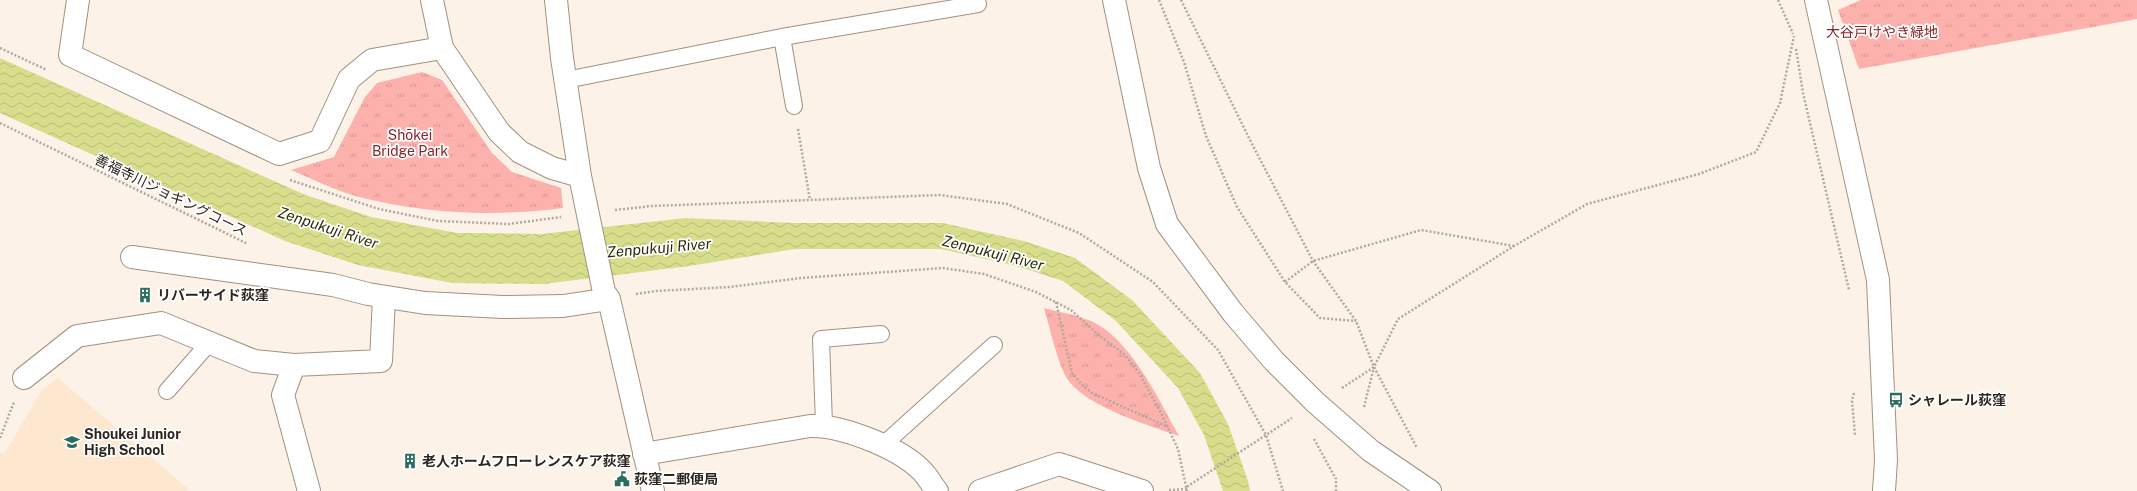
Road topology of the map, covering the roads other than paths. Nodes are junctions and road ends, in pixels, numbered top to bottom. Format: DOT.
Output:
graph roads {
  1 [pos="78,0"];
  2 [pos="432,0"];
  3 [pos="556,0"];
  4 [pos="1114,0"];
  5 [pos="1816,0"];
  6 [pos="978,4"];
  7 [pos="782,37"];
  8 [pos="442,48"];
  9 [pos="566,80"];
  10 [pos="794,106"];
  11 [pos="580,176"];
  12 [pos="132,257"];
  13 [pos="606,295"];
  14 [pos="384,297"];
  15 [pos="881,334"];
  16 [pos="210,342"];
  17 [pos="994,345"];
  18 [pos="294,365"];
  19 [pos="24,378"];
  20 [pos="167,391"];
  21 [pos="824,425"];
  22 [pos="882,446"];
  23 [pos="644,454"];
  24 [pos="309,491"];
  25 [pos="652,491"];
  26 [pos="937,491"];
  27 [pos="980,491"];
  28 [pos="1142,491"];
  29 [pos="1430,491"];
  30 [pos="1884,491"];
  1 -- 8 [label="street"];
  2 -- 8 [label="street"];
  3 -- 9 [label="street"];
  4 -- 29 [label="street"];
  5 -- 30 [label="street"];
  6 -- 7 [label="lane"];
  7 -- 9 [label="lane"];
  7 -- 10 [label="lane"];
  8 -- 11 [label="street"];
  9 -- 11 [label="street"];
  11 -- 13 [label="street"];
  12 -- 14 [label="street"];
  13 -- 14 [label="street"];
  13 -- 23 [label="street"];
  14 -- 18 [label="street"];
  15 -- 21 [label="lane"];
  16 -- 18 [label="street"];
  16 -- 19 [label="street"];
  16 -- 20 [label="lane"];
  17 -- 22 [label="lane"];
  18 -- 24 [label="street"];
  21 -- 22 [label="street"];
  21 -- 23 [label="street"];
  22 -- 26 [label="street"];
  23 -- 25 [label="street"];
  27 -- 28 [label="street"];
}
